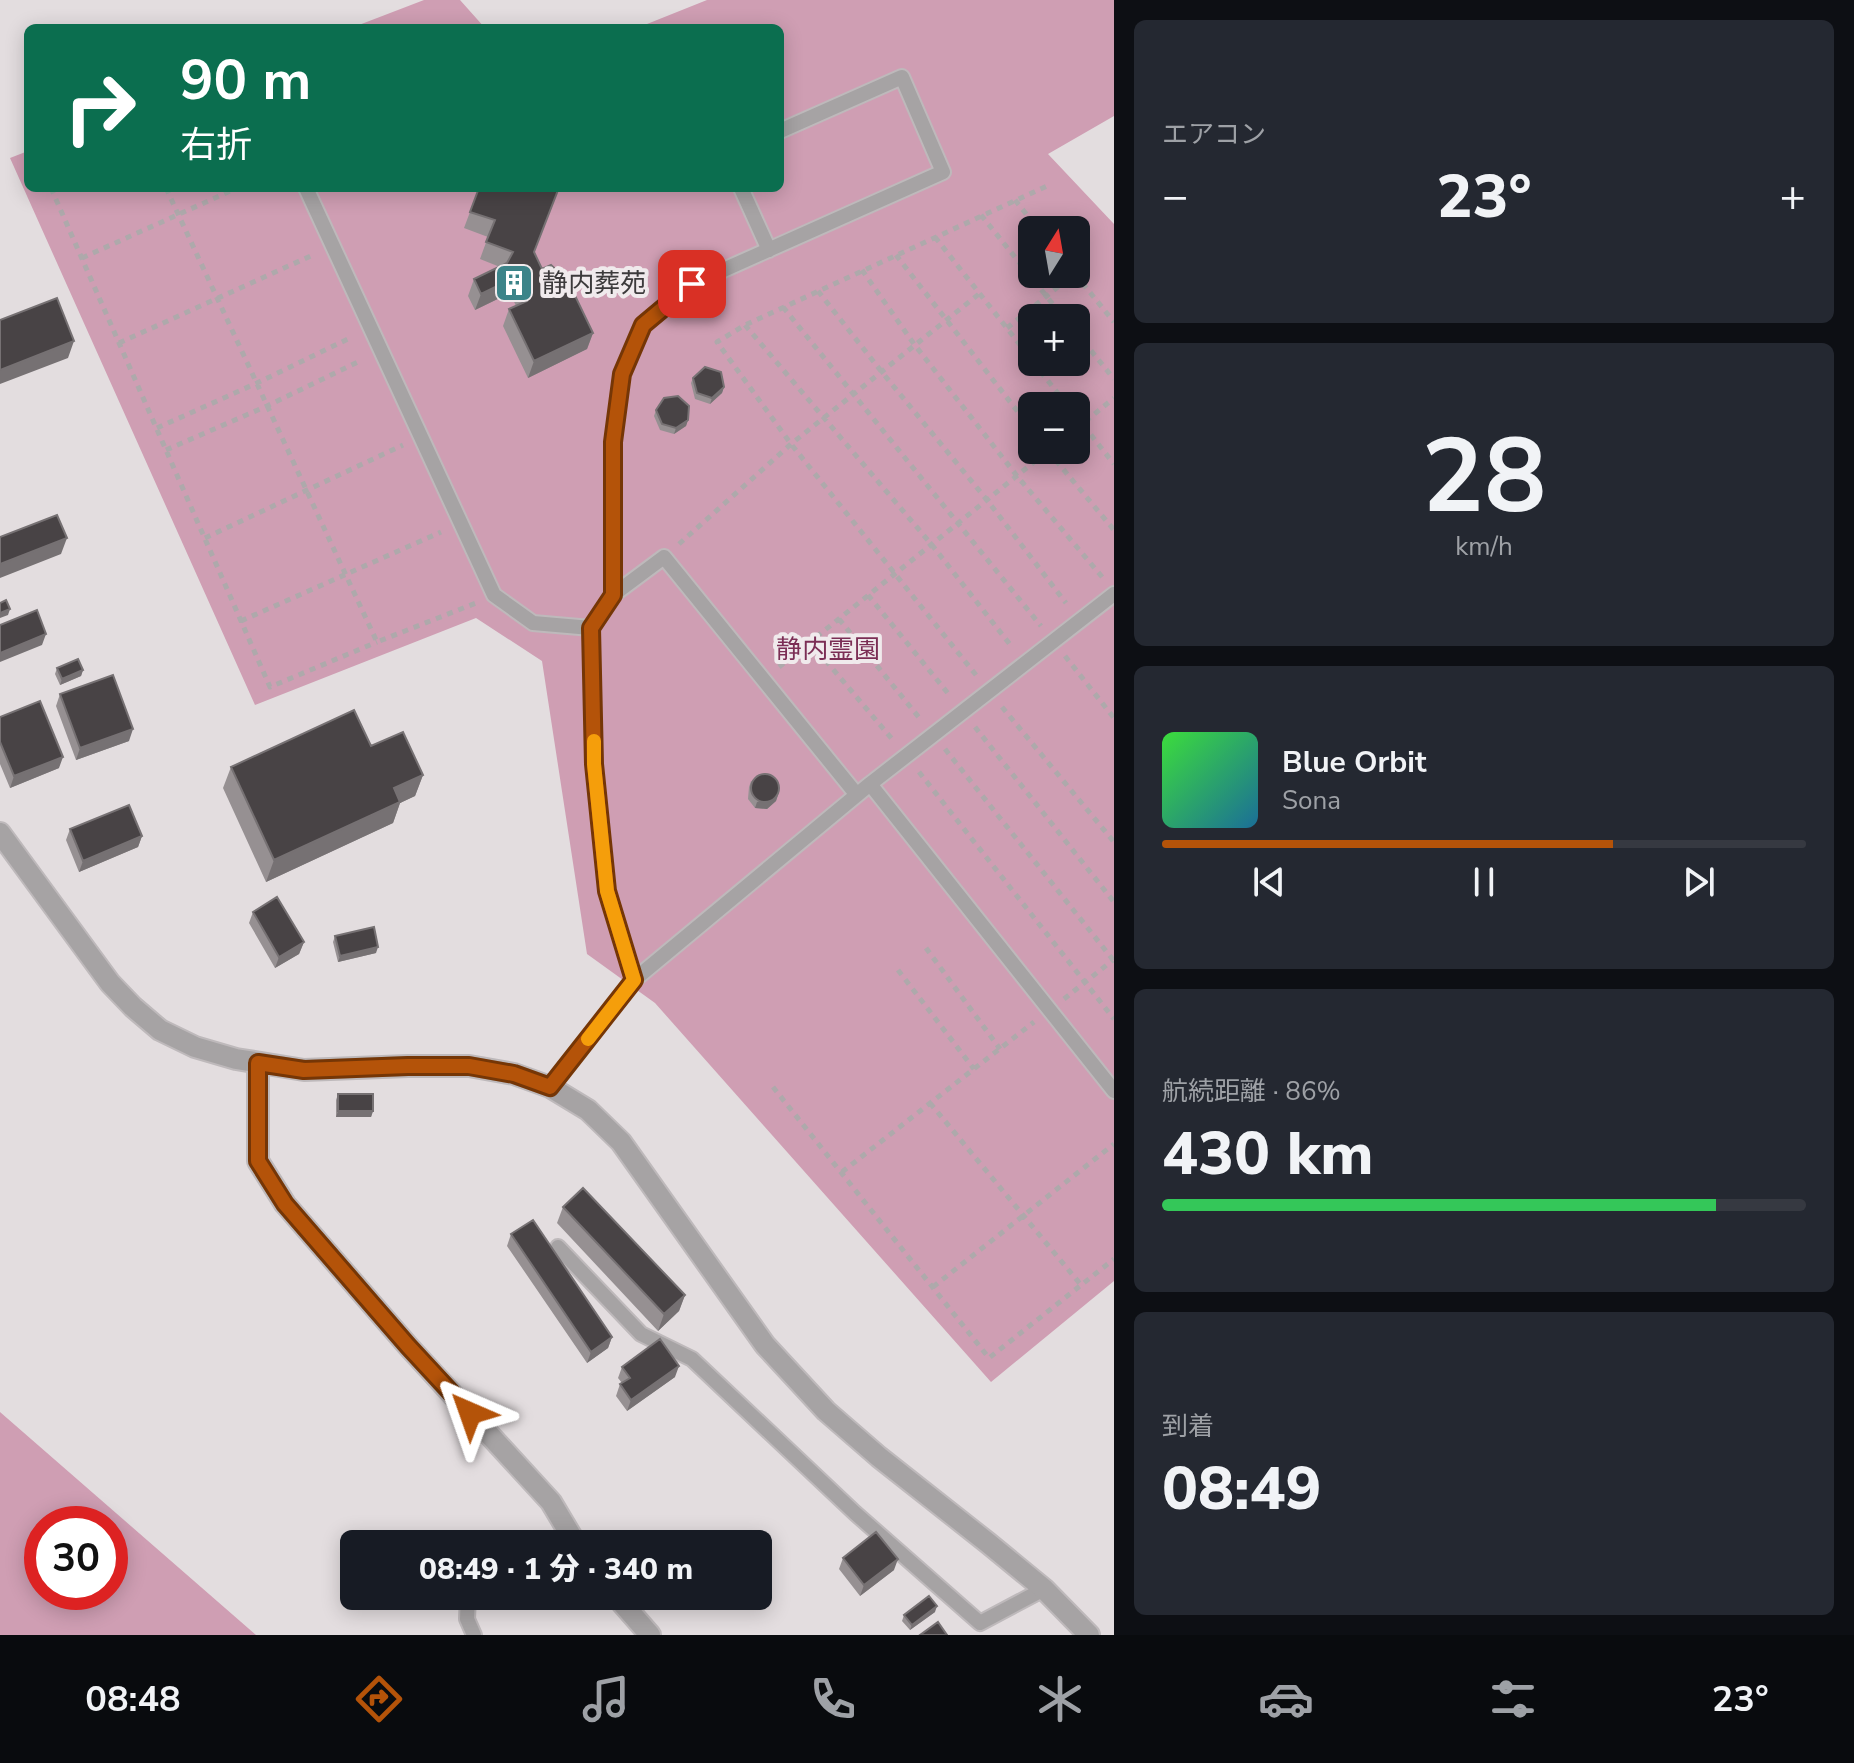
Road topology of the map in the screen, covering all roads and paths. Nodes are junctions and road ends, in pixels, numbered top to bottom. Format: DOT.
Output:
graph roads {
  1 [pos="784,129"];
  2 [pos="1047,186"];
  3 [pos="53,192"];
  4 [pos="168,192"];
  5 [pos="228,192"];
  6 [pos="308,192"];
  7 [pos="743,192"];
  8 [pos="1015,200"];
  9 [pos="178,215"];
  10 [pos="981,215"];
  11 [pos="1028,216"];
  12 [pos="935,237"];
  13 [pos="332,245"];
  14 [pos="769,250"];
  15 [pos="896,255"];
  16 [pos="82,258"];
  17 [pos="862,270"];
  18 [pos="1057,288"];
  19 [pos="1086,288"];
  20 [pos="818,291"];
  21 [pos="979,294"];
  22 [pos="1047,296"];
  23 [pos="217,298"];
  24 [pos="1053,304"];
  25 [pos="783,307"];
  26 [pos="945,320"];
  27 [pos="1114,322"];
  28 [pos="745,325"];
  29 [pos="370,328"];
  30 [pos="1007,328"];
  31 [pos="1018,342"];
  32 [pos="119,343"];
  33 [pos="914,344"];
  34 [pos="1090,349"];
  35 [pos="382,351"];
  36 [pos="881,371"];
  37 [pos="1045,376"];
  38 [pos="1114,379"];
  39 [pos="257,383"];
  40 [pos="1057,392"];
  41 [pos="852,394"];
  42 [pos="1114,398"];
  43 [pos="267,406"];
  44 [pos="1018,412"];
  45 [pos="823,417"];
  46 [pos="1090,418"];
  47 [pos="157,428"];
  48 [pos="1090,434"];
  49 [pos="421,437"];
  50 [pos="791,444"];
  51 [pos="166,450"];
  52 [pos="1031,464"];
  53 [pos="1060,464"];
  54 [pos="1114,464"];
  55 [pos="1017,476"];
  56 [pos="306,490"];
  57 [pos="987,500"];
  58 [pos="461,523"];
  59 [pos="957,524"];
  60 [pos="1114,530"];
  61 [pos="205,538"];
  62 [pos="932,545"];
  63 [pos="664,557"];
  64 [pos="895,574"];
  65 [pos="345,575"];
  66 [pos="1104,580"];
  67 [pos="1114,594"];
  68 [pos="494,595"];
  69 [pos="613,595"];
  70 [pos="868,595"];
  71 [pos="839,619"];
  72 [pos="241,621"];
  73 [pos="1079,621"];
  74 [pos="591,628"];
  75 [pos="1053,640"];
  76 [pos="377,642"];
  77 [pos="810,642"];
  78 [pos="1024,663"];
  79 [pos="764,679"];
  80 [pos="989,691"];
  81 [pos="963,711"];
  82 [pos="1114,718"];
  83 [pos="933,734"];
  84 [pos="906,756"];
  85 [pos="870,784"];
  86 [pos="857,795"];
  87 [pos="0,833"];
  88 [pos="1114,842"];
  89 [pos="1114,902"];
  90 [pos="926,948"];
  91 [pos="1114,961"];
  92 [pos="898,970"];
  93 [pos="634,980"];
  94 [pos="1086,982"];
  95 [pos="1050,1010"];
  96 [pos="1114,1019"];
  97 [pos="1000,1049"];
  98 [pos="258,1063"];
  99 [pos="974,1069"];
  100 [pos="550,1087"];
  101 [pos="773,1087"];
  102 [pos="1114,1091"];
  103 [pos="930,1103"];
  104 [pos="1114,1144"];
  105 [pos="842,1172"];
  106 [pos="1024,1216"];
  107 [pos="558,1247"];
  108 [pos="1114,1259"];
  109 [pos="1081,1285"];
  110 [pos="933,1287"];
  111 [pos="568,1530"];
  112 [pos="1044,1589"];
  113 [pos="467,1610"];
  114 [pos="628,1610"];
  115 [pos="1087,1632"];
  116 [pos="474,1635"];
  117 [pos="650,1635"];
  1 -- 14 [label="lane"];
  2 -- 8 [label="path"];
  3 -- 16 [label="path"];
  4 -- 9 [label="path"];
  5 -- 9 [label="path"];
  6 -- 13 [label="lane"];
  7 -- 14 [label="lane"];
  8 -- 10 [label="path"];
  8 -- 11 [label="path"];
  9 -- 16 [label="path"];
  9 -- 23 [label="path"];
  10 -- 12 [label="path"];
  10 -- 22 [label="path"];
  12 -- 15 [label="path"];
  12 -- 21 [label="path"];
  13 -- 23 [label="path"];
  13 -- 29 [label="lane"];
  14 -- 69 [label="lane"];
  15 -- 17 [label="path"];
  15 -- 26 [label="path"];
  16 -- 32 [label="path"];
  17 -- 20 [label="path"];
  17 -- 33 [label="path"];
  18 -- 22 [label="path"];
  19 -- 27 [label="path"];
  20 -- 25 [label="path"];
  20 -- 36 [label="path"];
  21 -- 26 [label="path"];
  21 -- 30 [label="path"];
  22 -- 24 [label="path"];
  22 -- 30 [label="path"];
  23 -- 32 [label="path"];
  23 -- 39 [label="path"];
  25 -- 28 [label="path"];
  25 -- 41 [label="path"];
  26 -- 33 [label="path"];
  26 -- 44 [label="path"];
  28 -- 45 [label="path"];
  28 -- 50 [label="path"];
  29 -- 35 [label="lane"];
  29 -- 39 [label="path"];
  30 -- 31 [label="path"];
  32 -- 47 [label="path"];
  33 -- 36 [label="path"];
  33 -- 55 [label="path"];
  34 -- 38 [label="path"];
  35 -- 43 [label="path"];
  35 -- 49 [label="lane"];
  36 -- 41 [label="path"];
  36 -- 57 [label="path"];
  37 -- 40 [label="path"];
  39 -- 43 [label="path"];
  39 -- 47 [label="path"];
  41 -- 45 [label="path"];
  41 -- 59 [label="path"];
  42 -- 46 [label="path"];
  43 -- 51 [label="path"];
  43 -- 56 [label="path"];
  45 -- 50 [label="path"];
  45 -- 62 [label="path"];
  47 -- 51 [label="path"];
  48 -- 54 [label="path"];
  49 -- 56 [label="path"];
  49 -- 58 [label="lane"];
  50 -- 63 [label="path"];
  50 -- 64 [label="path"];
  51 -- 61 [label="path"];
  52 -- 55 [label="path"];
  53 -- 60 [label="path"];
  55 -- 57 [label="path"];
  55 -- 66 [label="path"];
  56 -- 61 [label="path"];
  56 -- 65 [label="path"];
  57 -- 59 [label="path"];
  57 -- 73 [label="path"];
  58 -- 65 [label="path"];
  58 -- 68 [label="lane"];
  59 -- 62 [label="path"];
  59 -- 75 [label="path"];
  61 -- 72 [label="path"];
  62 -- 64 [label="path"];
  62 -- 78 [label="path"];
  63 -- 69 [label="lane"];
  63 -- 79 [label="lane"];
  64 -- 70 [label="path"];
  64 -- 80 [label="path"];
  65 -- 72 [label="path"];
  65 -- 76 [label="path"];
  67 -- 73 [label="lane"];
  68 -- 74 [label="lane"];
  68 -- 76 [label="path"];
  69 -- 74 [label="lane"];
  70 -- 71 [label="path"];
  70 -- 81 [label="path"];
  71 -- 77 [label="path"];
  71 -- 83 [label="path"];
  72 -- 76 [label="path"];
  73 -- 75 [label="lane"];
  74 -- 93 [label="lane"];
  75 -- 78 [label="lane"];
  75 -- 82 [label="path"];
  77 -- 79 [label="path"];
  77 -- 84 [label="path"];
  78 -- 80 [label="lane"];
  79 -- 86 [label="lane"];
  80 -- 81 [label="lane"];
  80 -- 88 [label="path"];
  81 -- 83 [label="lane"];
  81 -- 89 [label="path"];
  83 -- 84 [label="lane"];
  83 -- 91 [label="path"];
  84 -- 85 [label="lane"];
  84 -- 94 [label="path"];
  85 -- 86 [label="lane"];
  85 -- 95 [label="lane"];
  86 -- 93 [label="lane"];
  87 -- 98 [label="street"];
  90 -- 97 [label="path"];
  91 -- 94 [label="path"];
  92 -- 99 [label="path"];
  93 -- 100 [label="lane"];
  94 -- 95 [label="path"];
  94 -- 96 [label="path"];
  95 -- 97 [label="path"];
  95 -- 102 [label="lane"];
  97 -- 99 [label="path"];
  98 -- 100 [label="street"];
  98 -- 111 [label="street"];
  99 -- 103 [label="path"];
  100 -- 112 [label="street"];
  101 -- 105 [label="path"];
  103 -- 105 [label="path"];
  103 -- 106 [label="path"];
  104 -- 106 [label="path"];
  105 -- 110 [label="path"];
  106 -- 109 [label="path"];
  106 -- 110 [label="path"];
  107 -- 112 [label="lane"];
  108 -- 109 [label="path"];
  109 -- 110 [label="path"];
  112 -- 115 [label="street"];
  113 -- 116 [label="lane"];
  114 -- 117 [label="street"];
}
